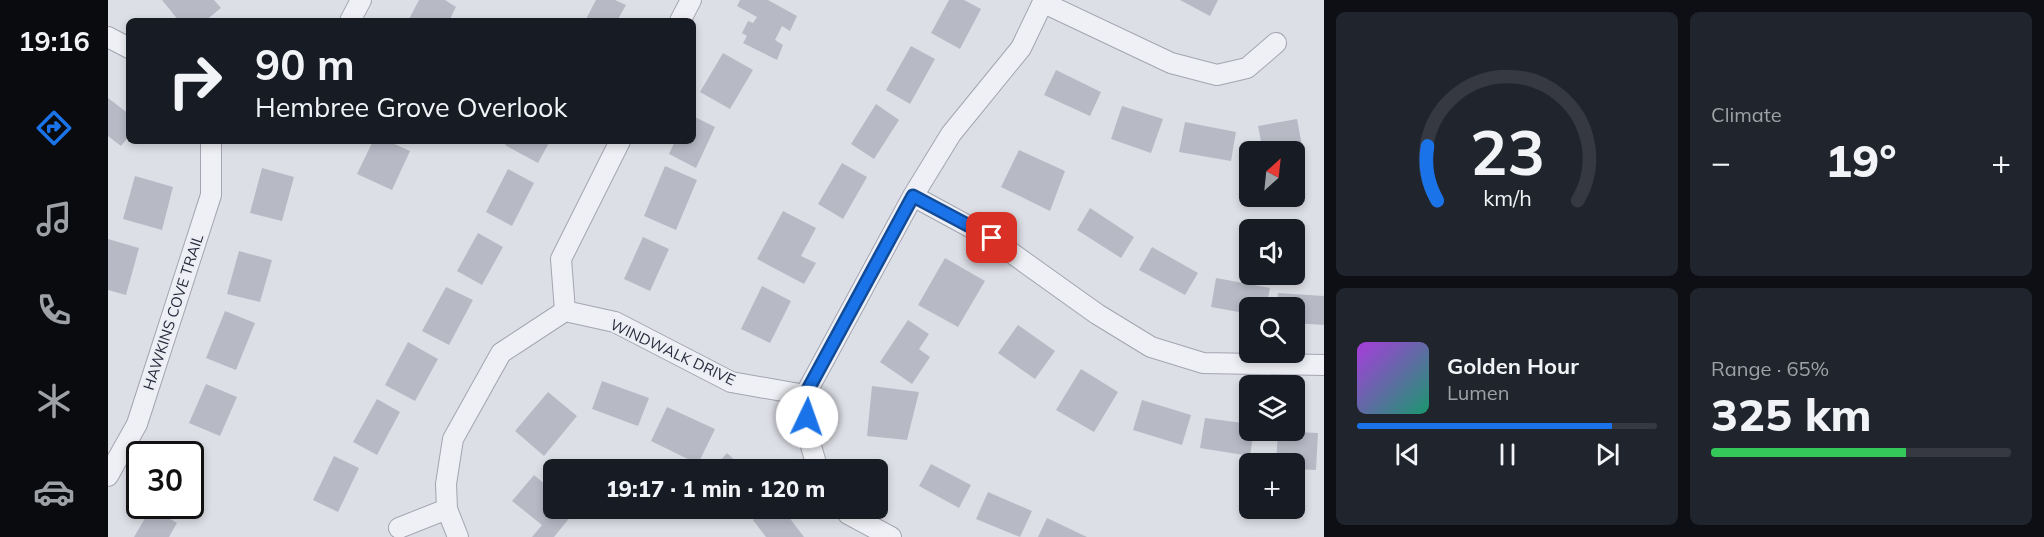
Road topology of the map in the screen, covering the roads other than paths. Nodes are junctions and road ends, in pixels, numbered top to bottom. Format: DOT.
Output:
graph roads {
  1 [pos="361,0"];
  2 [pos="691,0"];
  3 [pos="1044,2"];
  4 [pos="352,18"];
  5 [pos="682,18"];
  6 [pos="108,37"];
  7 [pos="1276,43"];
  8 [pos="126,46"];
  9 [pos="211,144"];
  10 [pos="618,144"];
  11 [pos="913,196"];
  12 [pos="565,311"];
  13 [pos="1324,365"];
  14 [pos="805,395"];
  15 [pos="815,459"];
  16 [pos="108,476"];
  17 [pos="447,508"];
  18 [pos="857,519"];
  19 [pos="399,528"];
  20 [pos="458,537"];
  21 [pos="891,537"];
  1 -- 4 [label="street"];
  2 -- 5 [label="street"];
  3 -- 7 [label="street"];
  3 -- 11 [label="street"];
  6 -- 8 [label="street"];
  9 -- 16 [label="street, HAWKINS COVE TRAIL"];
  10 -- 12 [label="street"];
  11 -- 13 [label="street"];
  11 -- 14 [label="street"];
  12 -- 14 [label="street, WINDWALK DRIVE"];
  12 -- 17 [label="street"];
  14 -- 15 [label="street"];
  17 -- 19 [label="street"];
  17 -- 20 [label="street"];
  18 -- 21 [label="street"];
}
